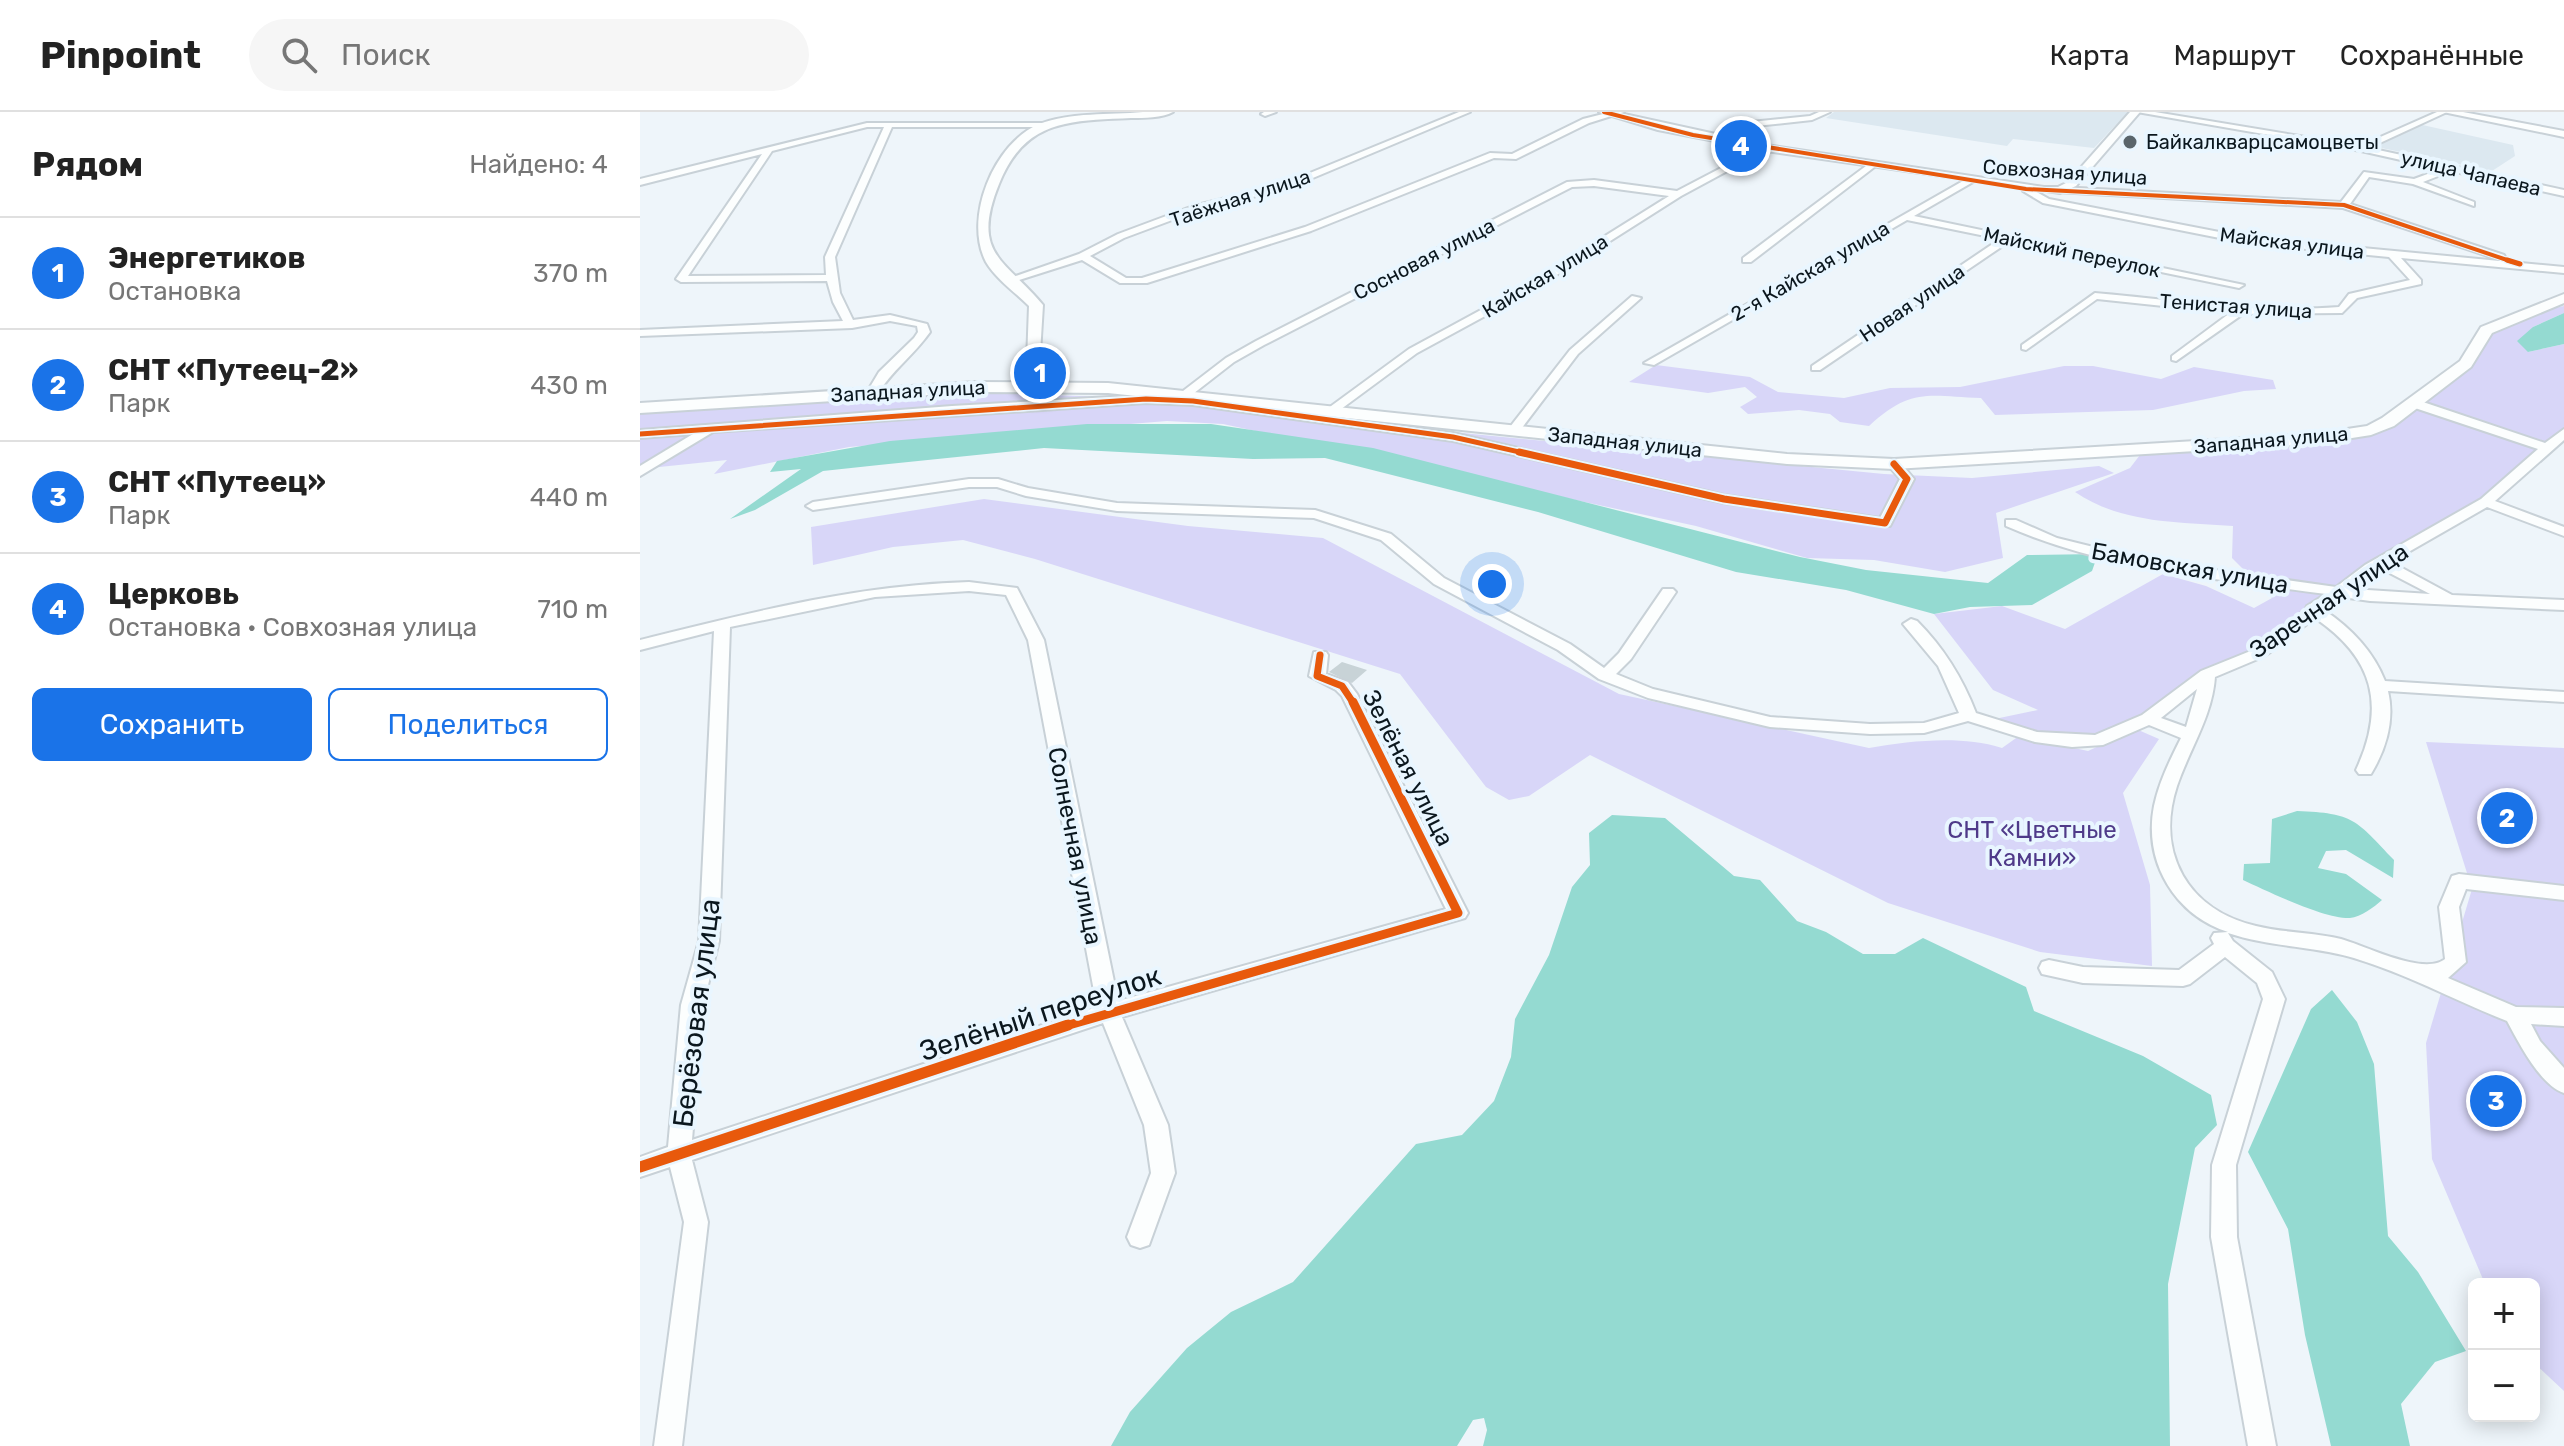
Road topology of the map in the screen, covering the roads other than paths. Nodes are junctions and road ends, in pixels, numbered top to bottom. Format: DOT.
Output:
graph roads {
  1 [pos="891,112"];
  2 [pos="1168,112"];
  3 [pos="1466,112"];
  4 [pos="1826,112"];
  5 [pos="2138,112"];
  6 [pos="2205,112"];
  7 [pos="2445,112"];
  8 [pos="1611,113"];
  9 [pos="2190,120"];
  10 [pos="867,125"];
  11 [pos="1044,125"];
  12 [pos="888,127"];
  13 [pos="2564,134"];
  14 [pos="1726,141"];
  15 [pos="770,148"];
  16 [pos="1766,148"];
  17 [pos="2361,149"];
  18 [pos="2372,151"];
  19 [pos="1873,165"];
  20 [pos="2453,167"];
  21 [pos="2367,174"];
  22 [pos="1970,180"];
  23 [pos="640,182"];
  24 [pos="2415,182"];
  25 [pos="2026,189"];
  26 [pos="2060,190"];
  27 [pos="2564,193"];
  28 [pos="1678,194"];
  29 [pos="2471,204"];
  30 [pos="2344,205"];
  31 [pos="1905,217"];
  32 [pos="2008,238"];
  33 [pos="2393,255"];
  34 [pos="1083,256"];
  35 [pos="1747,260"];
  36 [pos="2520,264"];
  37 [pos="2564,270"];
  38 [pos="830,278"];
  39 [pos="1012,279"];
  40 [pos="2239,285"];
  41 [pos="1636,298"];
  42 [pos="2564,298"];
  43 [pos="2241,310"];
  44 [pos="852,325"];
  45 [pos="640,333"];
  46 [pos="2026,347"];
  47 [pos="2176,358"];
  48 [pos="1650,363"];
  49 [pos="1816,368"];
  50 [pos="1031,386"];
  51 [pos="873,392"];
  52 [pos="1187,394"];
  53 [pos="758,399"];
  54 [pos="2416,404"];
  55 [pos="640,408"];
  56 [pos="1329,412"];
  57 [pos="740,426"];
  58 [pos="710,429"];
  59 [pos="1514,430"];
  60 [pos="2564,433"];
  61 [pos="640,434"];
  62 [pos="2548,448"];
  63 [pos="1894,464"];
  64 [pos="640,472"];
  65 [pos="2486,502"];
  66 [pos="813,506"];
  67 [pos="2011,523"];
  68 [pos="2564,532"];
  69 [pos="2380,562"];
  70 [pos="2343,590"];
  71 [pos="1668,592"];
  72 [pos="2466,601"];
  73 [pos="2564,605"];
  74 [pos="2312,609"];
  75 [pos="1911,624"];
  76 [pos="722,625"];
  77 [pos="640,645"];
  78 [pos="1320,655"];
  79 [pos="2207,674"];
  80 [pos="1605,676"];
  81 [pos="2381,686"];
  82 [pos="2564,697"];
  83 [pos="1969,716"];
  84 [pos="2148,719"];
  85 [pos="2190,735"];
  86 [pos="2365,770"];
  87 [pos="2564,893"];
  88 [pos="1458,913"];
  89 [pos="2201,913"];
  90 [pos="2225,946"];
  91 [pos="2049,968"];
  92 [pos="2414,974"];
  93 [pos="1109,1012"];
  94 [pos="2515,1015"];
  95 [pos="2564,1017"];
  96 [pos="2564,1084"];
  97 [pos="679,1154"];
  98 [pos="640,1167"];
  99 [pos="1140,1237"];
  100 [pos="668,1446"];
  101 [pos="2262,1446"];
  1 -- 10 [label="street"];
  2 -- 11 [label="street"];
  3 -- 34 [label="street, Таёжная улица"];
  4 -- 14 [label="street"];
  5 -- 9 [label="street, улица Чапаева"];
  5 -- 26 [label="street"];
  6 -- 9 [label="street"];
  7 -- 13 [label="street"];
  7 -- 17 [label="street"];
  8 -- 14 [label="street, Совхозная улица"];
  8 -- 34 [label="street"];
  9 -- 17 [label="street, улица Чапаева"];
  10 -- 12 [label="street"];
  10 -- 15 [label="street"];
  11 -- 12 [label="street"];
  11 -- 39 [label="street"];
  12 -- 38 [label="street"];
  14 -- 16 [label="street, Совхозная улица"];
  15 -- 23 [label="street"];
  15 -- 38 [label="street"];
  16 -- 19 [label="street, Совхозная улица"];
  16 -- 28 [label="street, Кайская улица"];
  17 -- 18 [label="street, улица Чапаева"];
  18 -- 20 [label="street, улица Чапаева"];
  18 -- 21 [label="street"];
  19 -- 22 [label="street, Совхозная улица"];
  19 -- 35 [label="street"];
  20 -- 24 [label="street"];
  20 -- 27 [label="street, улица Чапаева"];
  21 -- 24 [label="street"];
  21 -- 30 [label="street"];
  22 -- 25 [label="street, Совхозная улица"];
  22 -- 31 [label="street, 2-я Кайская улица"];
  24 -- 29 [label="street"];
  25 -- 26 [label="street, Совхозная улица"];
  25 -- 33 [label="street, Майская улица"];
  26 -- 30 [label="street, Совхозная улица"];
  28 -- 52 [label="street, Сосновая улица"];
  28 -- 56 [label="street, Кайская улица"];
  30 -- 36 [label="street, Совхозная улица"];
  31 -- 32 [label="street, Майский переулок"];
  31 -- 48 [label="street, 2-я Кайская улица"];
  32 -- 40 [label="street, Майский переулок"];
  32 -- 49 [label="street, Новая улица"];
  33 -- 36 [label="street, Майская улица"];
  33 -- 43 [label="street, Тенистая улица"];
  34 -- 39 [label="street, Таёжная улица"];
  36 -- 37 [label="street, Майская улица"];
  38 -- 44 [label="street"];
  39 -- 50 [label="street"];
  41 -- 59 [label="street"];
  42 -- 54 [label="main road, Западная улица"];
  43 -- 46 [label="street, Тенистая улица"];
  43 -- 47 [label="street"];
  44 -- 45 [label="street"];
  44 -- 51 [label="street"];
  50 -- 51 [label="main road, Западная улица"];
  50 -- 52 [label="main road, Западная улица"];
  51 -- 53 [label="main road, Западная улица"];
  52 -- 56 [label="main road, Западная улица"];
  53 -- 55 [label="main road, Западная улица"];
  53 -- 57 [label="street"];
  54 -- 62 [label="street"];
  54 -- 63 [label="main road, Западная улица"];
  56 -- 59 [label="main road, Западная улица"];
  57 -- 58 [label="street"];
  57 -- 63 [label="street"];
  58 -- 61 [label="street"];
  58 -- 64 [label="street"];
  59 -- 63 [label="main road, Западная улица"];
  60 -- 62 [label="street, Заречная улица"];
  62 -- 65 [label="street, Заречная улица"];
  65 -- 68 [label="street"];
  65 -- 69 [label="street, Заречная улица"];
  66 -- 80 [label="street"];
  67 -- 70 [label="street, Бамовская улица"];
  69 -- 70 [label="street, Заречная улица"];
  69 -- 72 [label="street"];
  70 -- 72 [label="street, Бамовская улица"];
  70 -- 74 [label="street, Заречная улица"];
  71 -- 80 [label="street"];
  72 -- 73 [label="street, Бамовская улица"];
  74 -- 79 [label="street, Заречная улица"];
  74 -- 81 [label="street"];
  75 -- 83 [label="street"];
  76 -- 77 [label="street"];
  76 -- 93 [label="street, Солнечная улица"];
  76 -- 97 [label="street, Берёзовая улица"];
  78 -- 88 [label="street, Зелёная улица"];
  79 -- 84 [label="street, Заречная улица"];
  79 -- 85 [label="street"];
  80 -- 83 [label="street"];
  81 -- 82 [label="street"];
  81 -- 86 [label="street"];
  83 -- 84 [label="street, Заречная улица"];
  84 -- 85 [label="street"];
  85 -- 89 [label="street"];
  87 -- 92 [label="street"];
  88 -- 93 [label="street, Зелёный переулок"];
  89 -- 90 [label="street"];
  89 -- 92 [label="street"];
  90 -- 91 [label="street"];
  90 -- 101 [label="street"];
  92 -- 94 [label="street"];
  93 -- 97 [label="street, Зелёный переулок"];
  93 -- 99 [label="street, Солнечная улица"];
  94 -- 95 [label="street"];
  94 -- 96 [label="street"];
  97 -- 98 [label="street, Зелёный переулок"];
  97 -- 100 [label="street, Берёзовая улица"];
}
